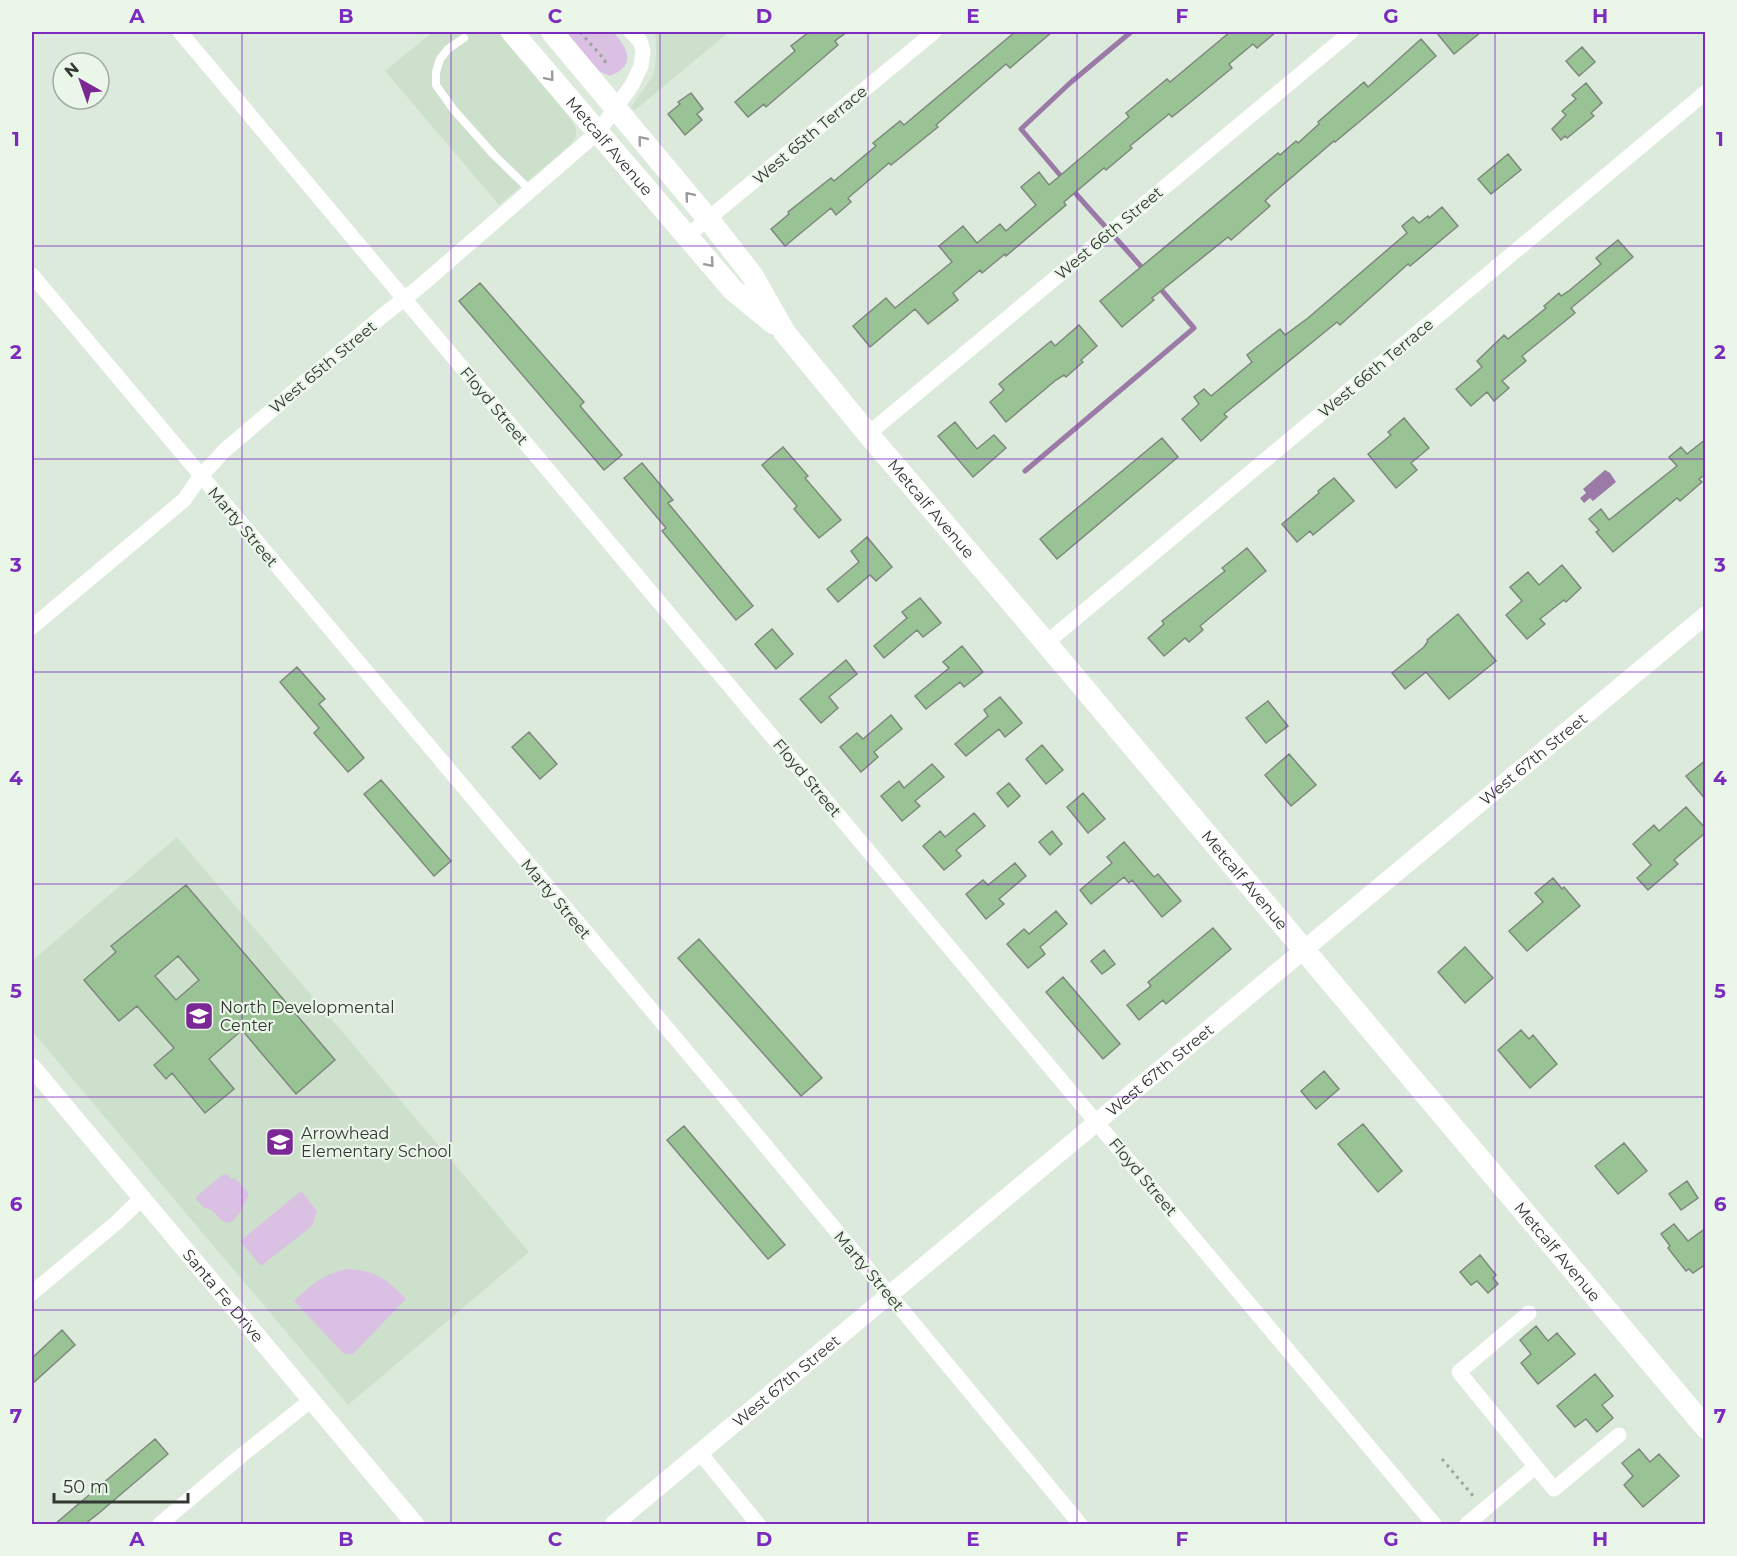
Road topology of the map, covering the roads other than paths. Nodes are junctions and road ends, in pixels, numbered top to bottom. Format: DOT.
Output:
graph roads {
  1 [pos="180,32"];
  2 [pos="512,32"];
  3 [pos="552,32"];
  4 [pos="632,32"];
  5 [pos="934,32"];
  6 [pos="1351,32"];
  7 [pos="464,38"];
  8 [pos="1706,92"];
  9 [pos="615,107"];
  10 [pos="598,132"];
  11 [pos="530,190"];
  12 [pos="709,220"];
  13 [pos="686,237"];
  14 [pos="32,275"];
  15 [pos="404,300"];
  16 [pos="785,333"];
  17 [pos="868,434"];
  18 [pos="200,477"];
  19 [pos="1706,615"];
  20 [pos="32,627"];
  21 [pos="1046,643"];
  22 [pos="1304,950"];
  23 [pos="32,1067"];
  24 [pos="1097,1122"];
  25 [pos="141,1198"];
  26 [pos="32,1293"];
  27 [pos="890,1295"];
  28 [pos="1529,1313"];
  29 [pos="310,1401"];
  30 [pos="1706,1428"];
  31 [pos="1619,1435"];
  32 [pos="700,1453"];
  33 [pos="1535,1467"];
  34 [pos="160,1524"];
  35 [pos="415,1524"];
  36 [pos="614,1524"];
  37 [pos="758,1524"];
  38 [pos="1080,1524"];
  39 [pos="1434,1524"];
  40 [pos="1467,1524"];
  1 -- 15 [label="street, Floyd Street"];
  2 -- 10 [label="main road, Metcalf Avenue, one-way"];
  3 -- 9 [label="main road, Metcalf Avenue"];
  4 -- 9 [label="street, West 65th Street"];
  5 -- 12 [label="street, West 65th Terrace"];
  6 -- 17 [label="street, West 66th Street"];
  7 -- 11 [label="lane"];
  8 -- 21 [label="street, West 66th Terrace"];
  9 -- 10 [label="street, West 65th Street"];
  12 -- 9 [label="main road, Metcalf Avenue, one-way"];
  10 -- 11 [label="street, West 65th Street"];
  10 -- 13 [label="main road, Metcalf Avenue"];
  11 -- 15 [label="street, West 65th Street"];
  12 -- 13 [label="street, West 65th Terrace"];
  12 -- 16 [label="main road, Metcalf Avenue"];
  13 -- 16 [label="main road, Metcalf Avenue, one-way"];
  14 -- 18 [label="street, Marty Street"];
  15 -- 18 [label="street, West 65th Street"];
  15 -- 24 [label="street, Floyd Street"];
  16 -- 17 [label="main road, Metcalf Avenue"];
  17 -- 21 [label="main road, Metcalf Avenue"];
  18 -- 20 [label="street, West 65th Street"];
  18 -- 27 [label="street, Marty Street"];
  19 -- 22 [label="street, West 67th Street"];
  21 -- 22 [label="main road, Metcalf Avenue"];
  22 -- 24 [label="street, West 67th Street"];
  22 -- 30 [label="main road, Metcalf Avenue"];
  23 -- 25 [label="street, Santa Fe Drive"];
  24 -- 27 [label="street, West 67th Street"];
  24 -- 39 [label="street, Floyd Street"];
  25 -- 26 [label="street"];
  25 -- 29 [label="street, Santa Fe Drive"];
  27 -- 32 [label="street, West 67th Street"];
  27 -- 38 [label="street, Marty Street"];
  28 -- 33 [label="street"];
  29 -- 34 [label="street"];
  29 -- 35 [label="street, Santa Fe Drive"];
  31 -- 33 [label="street"];
  32 -- 36 [label="street, West 67th Street"];
  32 -- 37 [label="street"];
  33 -- 40 [label="street"];
}
